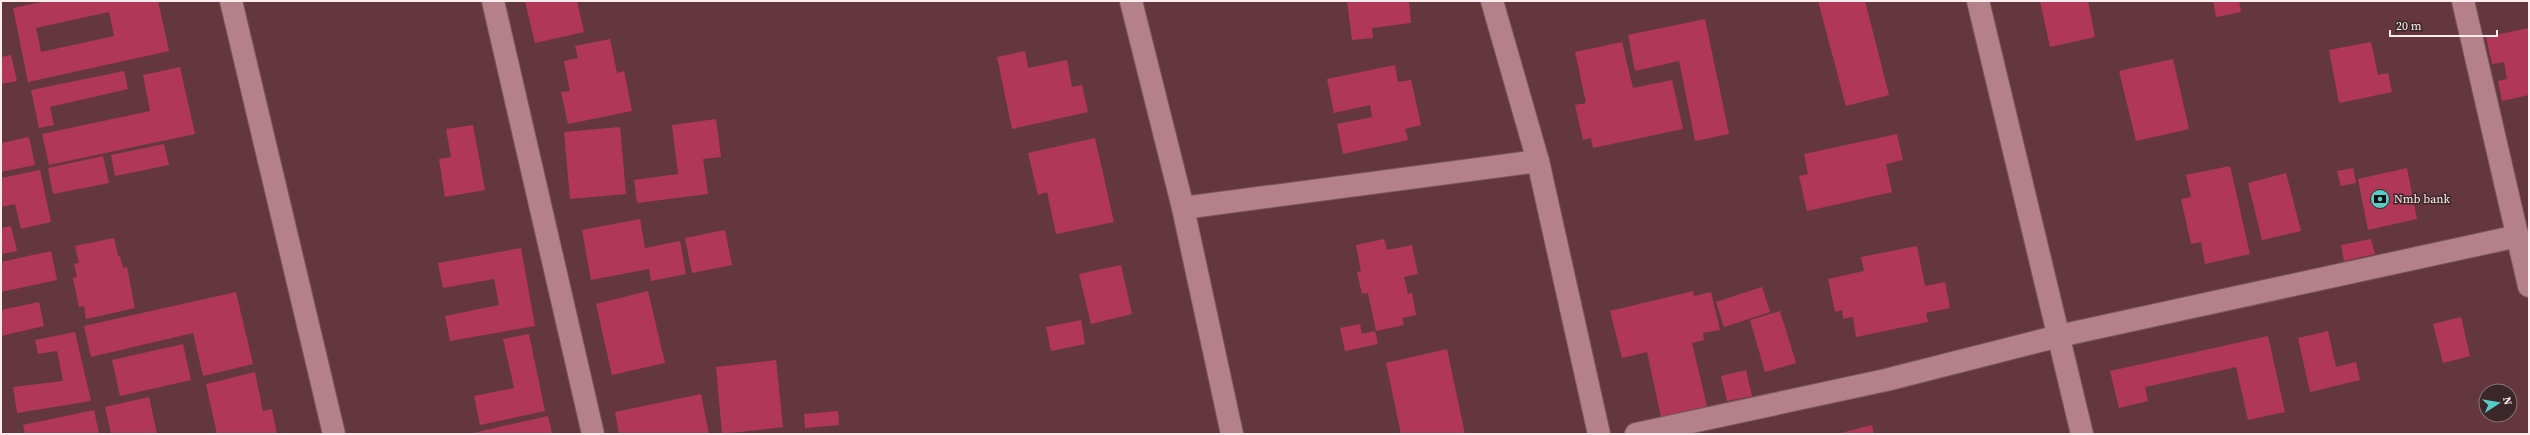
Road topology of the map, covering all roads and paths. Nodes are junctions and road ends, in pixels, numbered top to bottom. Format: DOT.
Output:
graph roads {
  1 [pos="231,1"];
  2 [pos="493,1"];
  3 [pos="1131,1"];
  4 [pos="1492,1"];
  5 [pos="1978,1"];
  6 [pos="2463,1"];
  7 [pos="1538,161"];
  8 [pos="1182,208"];
  9 [pos="2518,236"];
  10 [pos="2529,286"];
  11 [pos="2059,336"];
  12 [pos="334,434"];
  13 [pos="593,434"];
  14 [pos="1232,434"];
  15 [pos="1599,434"];
  16 [pos="1636,434"];
  17 [pos="2082,434"];
  1 -- 12 [label="street"];
  2 -- 13 [label="street"];
  3 -- 8 [label="street"];
  4 -- 7 [label="street"];
  5 -- 11 [label="street"];
  6 -- 9 [label="street"];
  7 -- 8 [label="street"];
  7 -- 15 [label="street"];
  8 -- 14 [label="street"];
  9 -- 10 [label="street"];
  9 -- 11 [label="street"];
  11 -- 16 [label="street"];
  11 -- 17 [label="street"];
}
